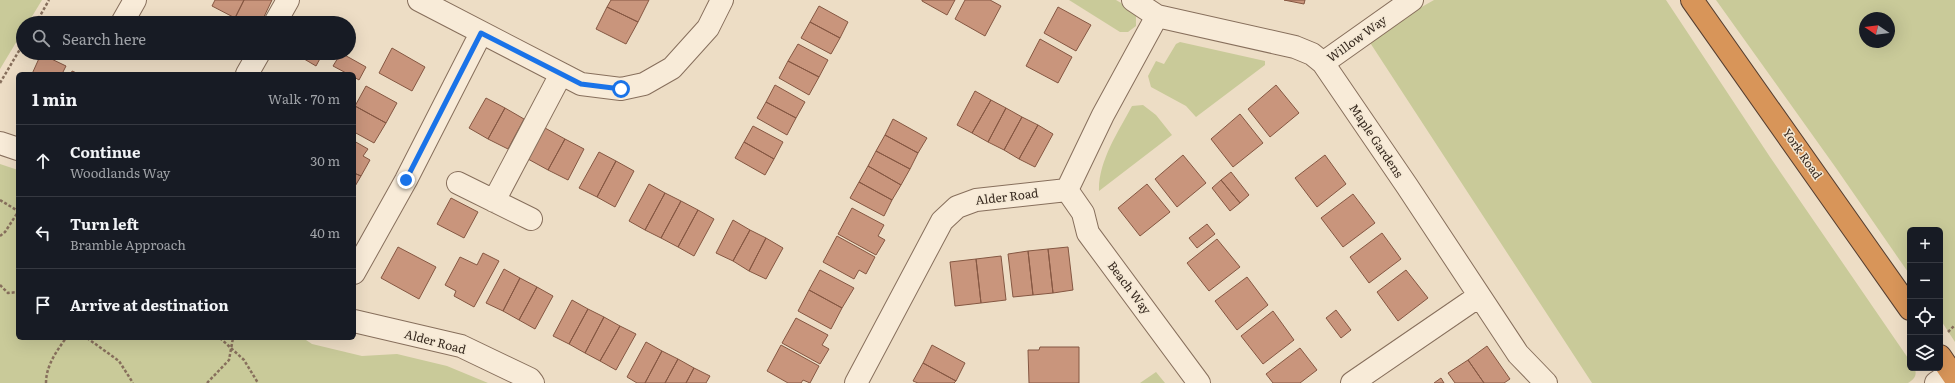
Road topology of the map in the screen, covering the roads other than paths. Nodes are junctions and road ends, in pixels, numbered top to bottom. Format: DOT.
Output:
graph roads {
  1 [pos="135,0"];
  2 [pos="288,0"];
  3 [pos="419,0"];
  4 [pos="722,0"];
  5 [pos="1133,0"];
  6 [pos="1412,0"];
  7 [pos="1692,0"];
  8 [pos="126,16"];
  9 [pos="279,16"];
  10 [pos="1157,16"];
  11 [pos="481,33"];
  12 [pos="254,60"];
  13 [pos="1323,63"];
  14 [pos="248,72"];
  15 [pos="561,74"];
  16 [pos="0,143"];
  17 [pos="16,148"];
  18 [pos="458,183"];
  19 [pos="1067,190"];
  20 [pos="494,201"];
  21 [pos="531,219"];
  22 [pos="356,269"];
  23 [pos="1479,296"];
  24 [pos="1907,305"];
  25 [pos="356,321"];
  26 [pos="533,383"];
  27 [pos="856,383"];
  28 [pos="1199,383"];
  29 [pos="1352,383"];
  30 [pos="1546,383"];
  1 -- 8 [label="street"];
  2 -- 9 [label="street"];
  3 -- 11 [label="street"];
  4 -- 15 [label="street"];
  5 -- 10 [label="street, Maple Gardens"];
  6 -- 13 [label="street, Willow Way"];
  7 -- 24 [label="highway, York Road"];
  10 -- 13 [label="street, Maple Gardens"];
  10 -- 19 [label="street"];
  11 -- 15 [label="street"];
  11 -- 22 [label="street"];
  12 -- 14 [label="street"];
  13 -- 23 [label="street, Maple Gardens"];
  15 -- 20 [label="street"];
  16 -- 17 [label="street"];
  18 -- 20 [label="street"];
  19 -- 27 [label="street, Alder Road"];
  19 -- 28 [label="street, Beach Way"];
  20 -- 21 [label="street"];
  23 -- 29 [label="street"];
  23 -- 30 [label="street, Maple Gardens"];
  25 -- 26 [label="street, Alder Road"];
}
